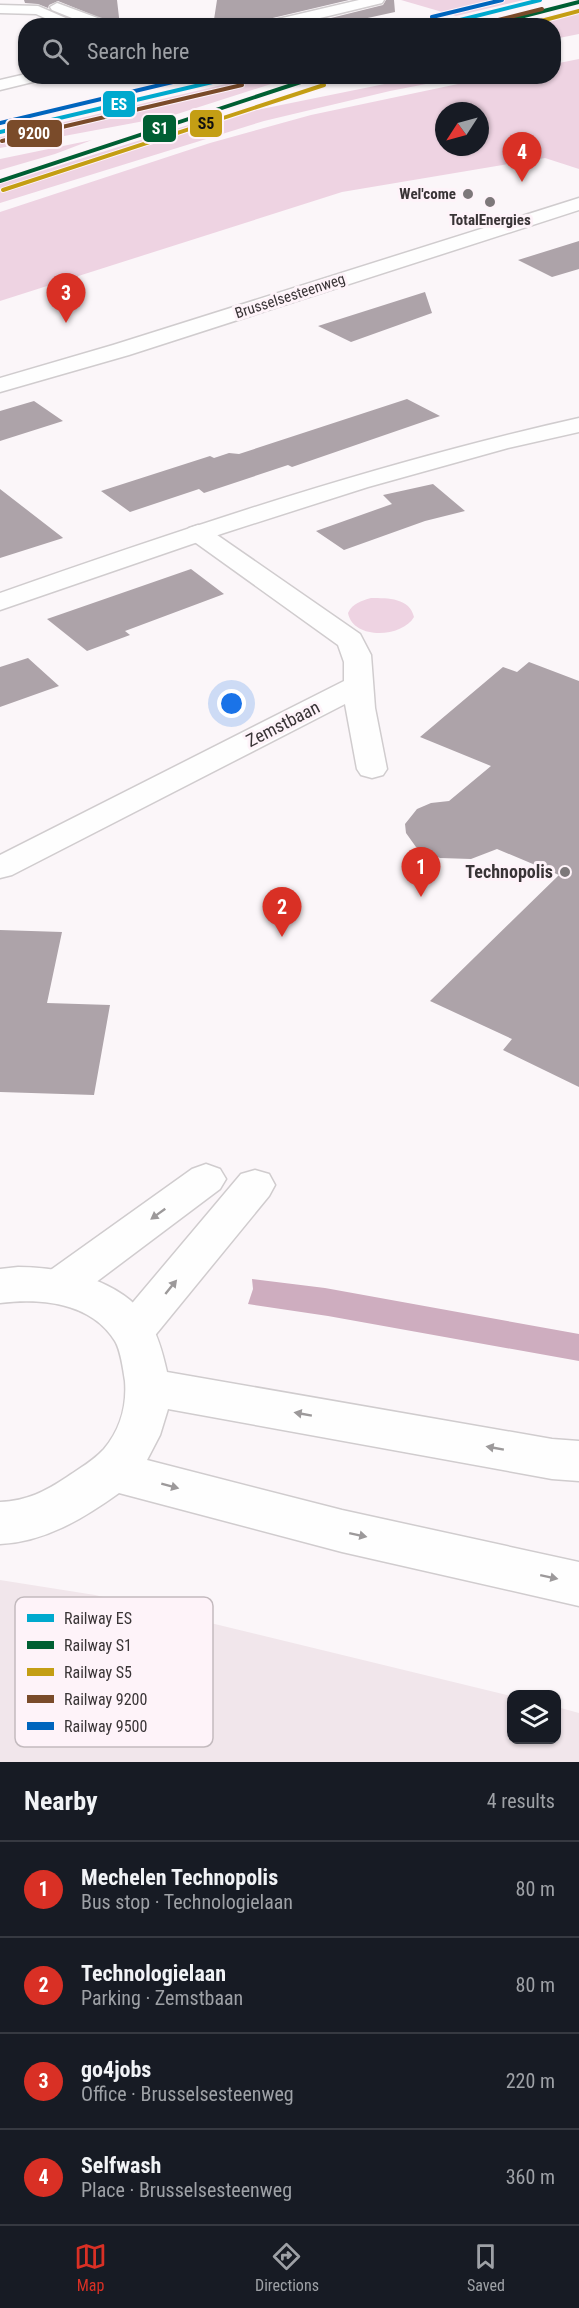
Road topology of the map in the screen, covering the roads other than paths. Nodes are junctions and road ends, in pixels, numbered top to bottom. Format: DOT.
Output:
graph roads {
  1 [pos="59,0"];
  2 [pos="377,0"];
  3 [pos="296,3"];
  4 [pos="0,7"];
  5 [pos="31,7"];
  6 [pos="323,12"];
  7 [pos="58,18"];
  8 [pos="86,18"];
  9 [pos="299,18"];
  10 [pos="18,81"];
  11 [pos="0,85"];
  12 [pos="579,204"];
  13 [pos="0,385"];
  14 [pos="579,425"];
  15 [pos="198,533"];
  16 [pos="0,602"];
  17 [pos="357,686"];
  18 [pos="372,769"];
  19 [pos="0,868"];
  20 [pos="206,1179"];
  21 [pos="255,1185"];
  22 [pos="0,1286"];
  23 [pos="60,1286"];
  24 [pos="133,1332"];
  25 [pos="149,1387"];
  26 [pos="579,1461"];
  27 [pos="113,1471"];
  28 [pos="2,1526"];
  29 [pos="579,1584"];
  1 -- 5 [label="main road"];
  2 -- 6 [label="main road"];
  3 -- 6 [label="main road"];
  4 -- 5 [label="main road"];
  5 -- 7 [label="main road"];
  5 -- 8 [label="main road"];
  6 -- 9 [label="main road"];
  10 -- 11 [label="main road"];
  12 -- 13 [label="main road, Brusselsesteenweg"];
  14 -- 15 [label="main road"];
  15 -- 16 [label="main road"];
  15 -- 17 [label="main road"];
  17 -- 18 [label="main road"];
  17 -- 19 [label="main road, Zemstbaan"];
  20 -- 23 [label="main road, one-way"];
  24 -- 21 [label="main road, one-way"];
  22 -- 23 [label="main road"];
  23 -- 24 [label="main road"];
  24 -- 25 [label="main road"];
  26 -- 25 [label="main road, one-way"];
  25 -- 27 [label="main road"];
  27 -- 28 [label="main road"];
  27 -- 29 [label="main road, one-way"];
}
